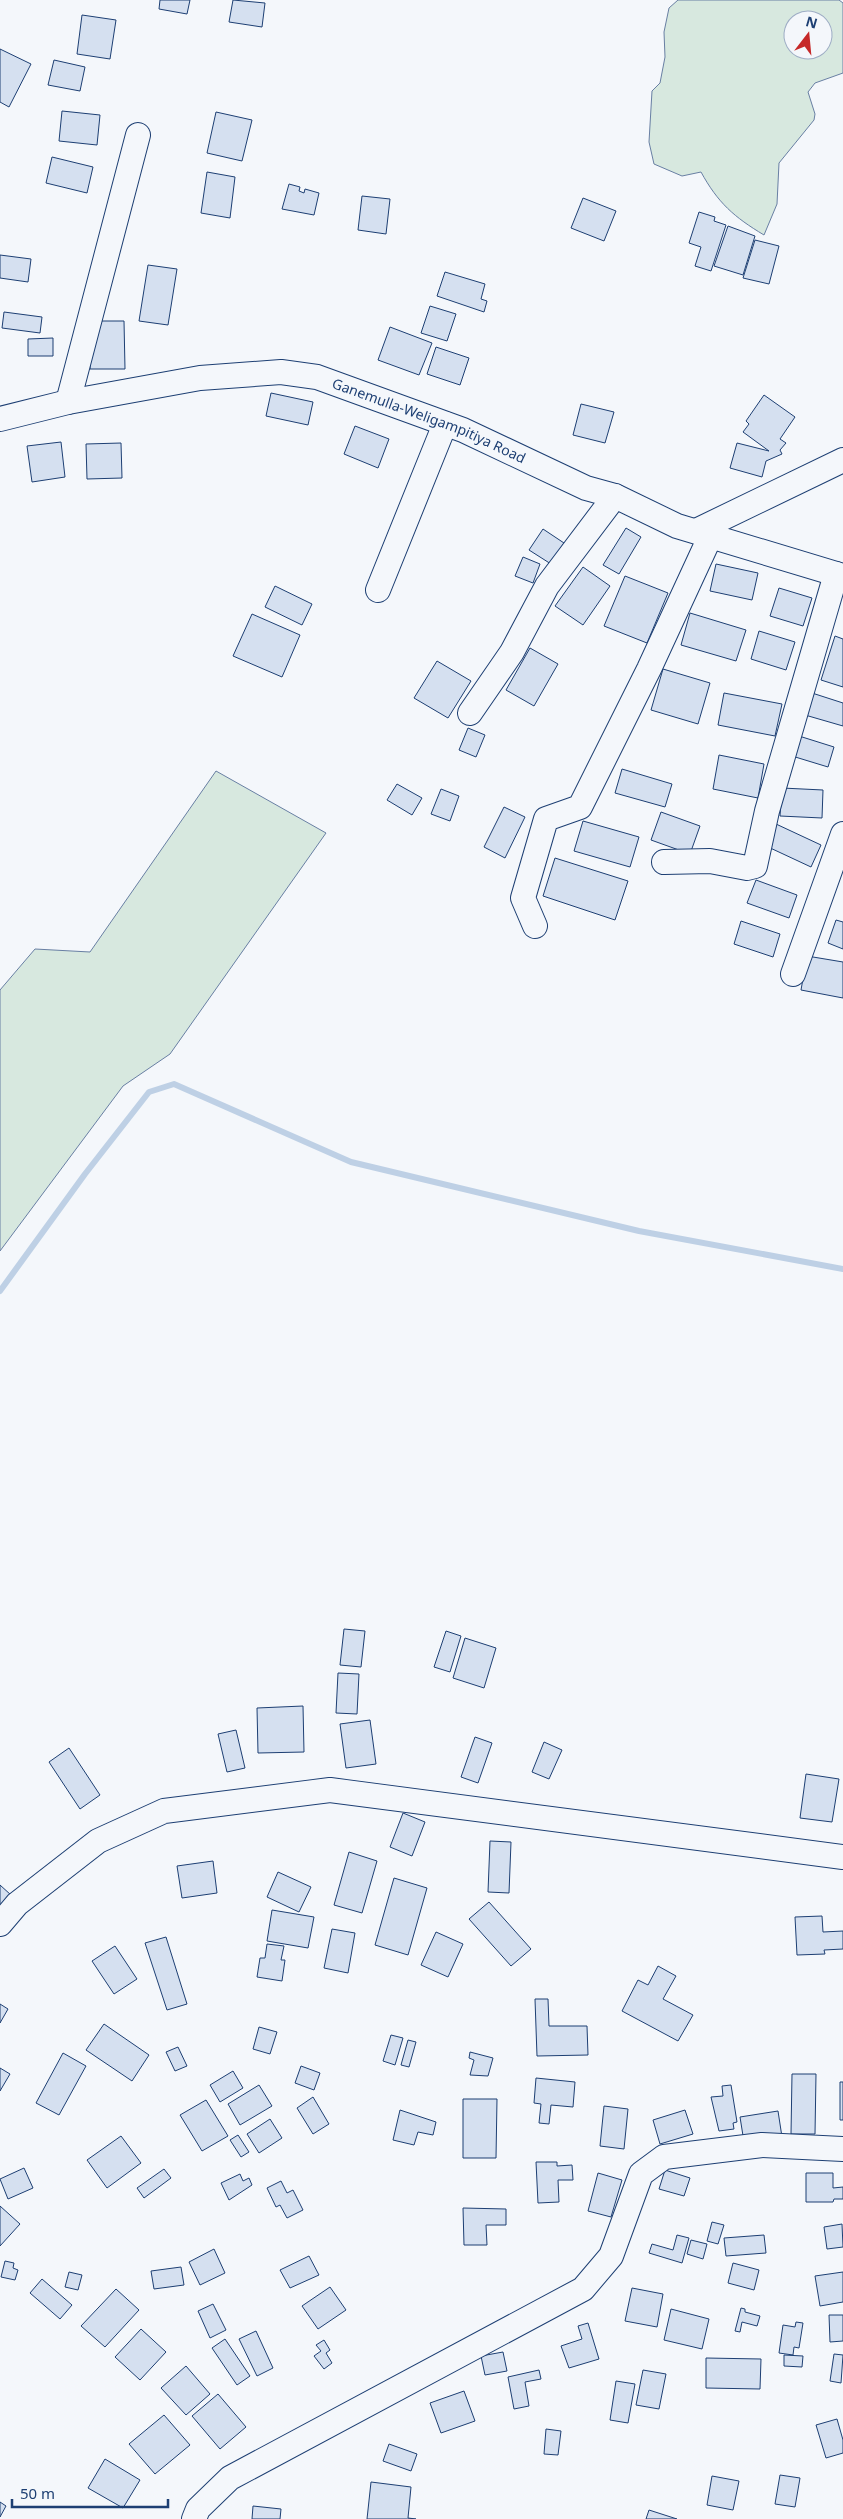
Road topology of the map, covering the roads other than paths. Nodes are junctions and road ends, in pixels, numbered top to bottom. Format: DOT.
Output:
graph roads {
  1 [pos="138,135"];
  2 [pos="68,402"];
  3 [pos="0,419"];
  4 [pos="445,424"];
  5 [pos="843,460"];
  6 [pos="614,496"];
  7 [pos="703,534"];
  8 [pos="839,575"];
  9 [pos="378,590"];
  10 [pos="470,713"];
  11 [pos="843,834"];
  12 [pos="664,862"];
  13 [pos="535,926"];
  14 [pos="793,974"];
  15 [pos="843,1857"];
  16 [pos="0,1924"];
  17 [pos="843,2149"];
  18 [pos="194,2519"];
  1 -- 2 [label="street"];
  2 -- 3 [label="street, Ganemulla-Weligampitiya Road"];
  2 -- 4 [label="street, Ganemulla-Weligampitiya Road"];
  4 -- 6 [label="street, Ganemulla-Weligampitiya Road"];
  4 -- 9 [label="street"];
  5 -- 7 [label="street"];
  6 -- 7 [label="street, Ganemulla-Weligampitiya Road"];
  6 -- 10 [label="street"];
  7 -- 8 [label="street, Ganemulla-Weligampitiya Road"];
  7 -- 13 [label="street"];
  8 -- 12 [label="street"];
  11 -- 14 [label="street"];
  15 -- 16 [label="street"];
  17 -- 18 [label="street"];
}
